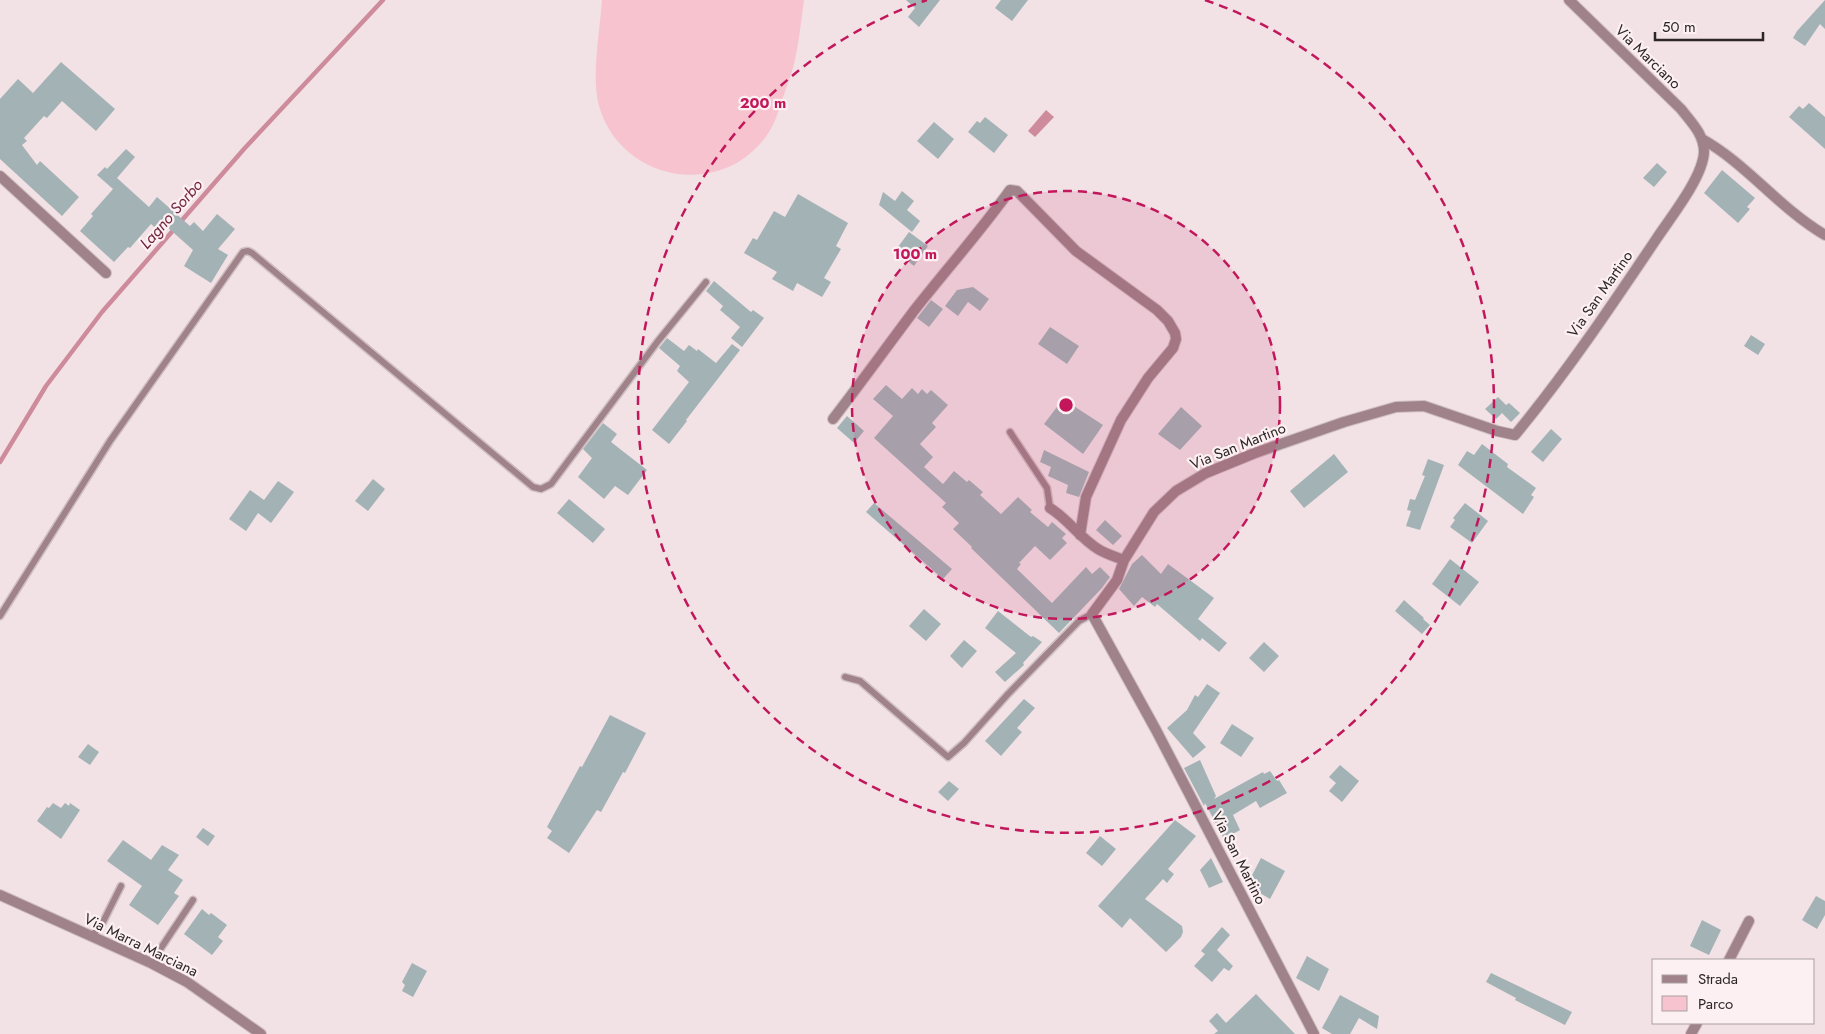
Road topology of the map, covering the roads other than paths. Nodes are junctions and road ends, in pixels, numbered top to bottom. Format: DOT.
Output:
graph roads {
  1 [pos="1569,0"];
  2 [pos="1702,139"];
  3 [pos="0,176"];
  4 [pos="1825,235"];
  5 [pos="106,273"];
  6 [pos="706,282"];
  7 [pos="833,419"];
  8 [pos="1010,432"];
  9 [pos="1050,508"];
  10 [pos="1080,535"];
  11 [pos="1124,560"];
  12 [pos="1092,614"];
  13 [pos="0,616"];
  14 [pos="845,677"];
  15 [pos="121,886"];
  16 [pos="0,896"];
  17 [pos="194,900"];
  18 [pos="1750,921"];
  19 [pos="92,936"];
  20 [pos="1730,959"];
  21 [pos="151,963"];
  22 [pos="261,1034"];
  23 [pos="1314,1034"];
  1 -- 2 [label="street, Via Marciano"];
  2 -- 4 [label="street"];
  2 -- 11 [label="street, Via San Martino"];
  3 -- 5 [label="street"];
  6 -- 13 [label="lane"];
  7 -- 10 [label="street"];
  8 -- 9 [label="lane"];
  9 -- 10 [label="street"];
  10 -- 11 [label="street"];
  11 -- 12 [label="street, Via San Martino"];
  12 -- 14 [label="lane"];
  12 -- 23 [label="street, Via San Martino"];
  15 -- 19 [label="lane"];
  16 -- 19 [label="street, Via Marra Marciana"];
  17 -- 21 [label="lane"];
  18 -- 20 [label="street"];
  19 -- 21 [label="street, Via Marra Marciana"];
  21 -- 22 [label="street, Via Marra Marciana"];
}
